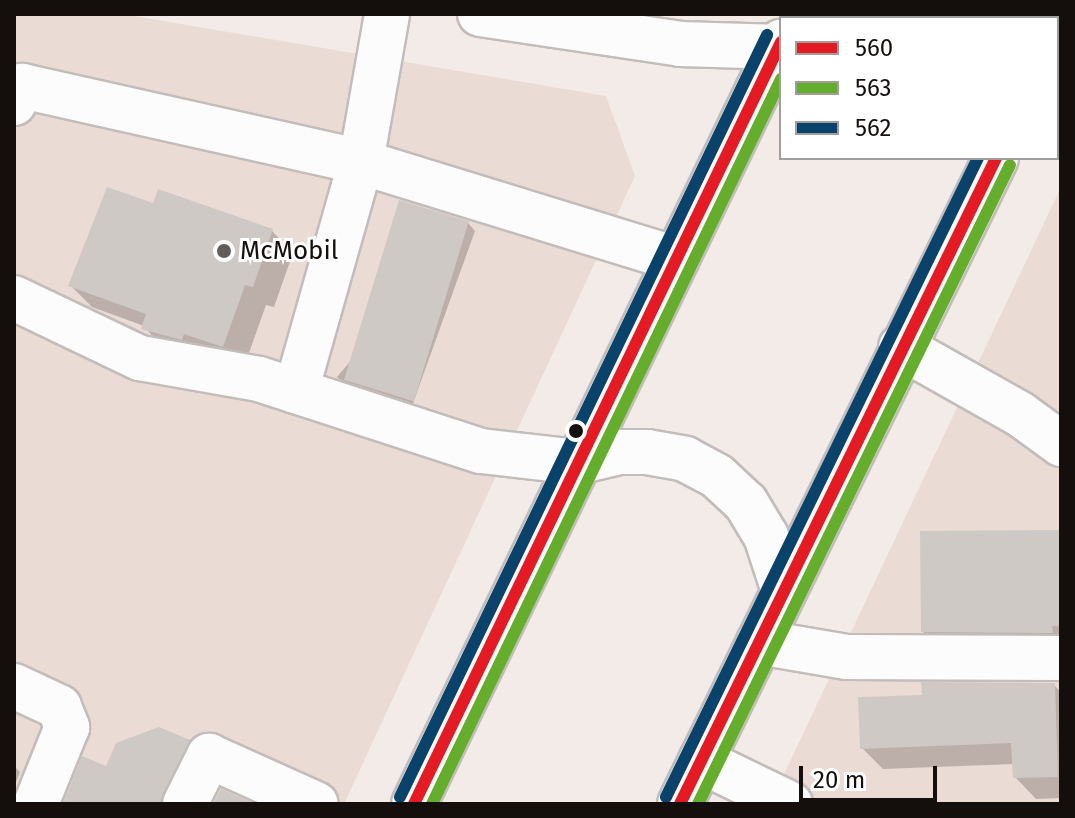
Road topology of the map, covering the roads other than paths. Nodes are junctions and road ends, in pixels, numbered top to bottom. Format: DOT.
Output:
graph roads {
  1 [pos="387,14"];
  2 [pos="480,14"];
  3 [pos="779,35"];
  4 [pos="779,46"];
  5 [pos="14,103"];
  6 [pos="995,160"];
  7 [pos="361,162"];
  8 [pos="676,259"];
  9 [pos="14,298"];
  10 [pos="901,347"];
  11 [pos="296,391"];
  12 [pos="1061,444"];
  13 [pos="578,462"];
  14 [pos="784,591"];
  15 [pos="759,642"];
  16 [pos="1061,658"];
  17 [pos="14,686"];
  18 [pos="701,761"];
  19 [pos="289,798"];
  20 [pos="36,804"];
  21 [pos="185,804"];
  22 [pos="414,804"];
  23 [pos="680,804"];
  24 [pos="790,804"];
  1 -- 7 [label="main road"];
  2 -- 3 [label="main road"];
  4 -- 8 [label="main road"];
  5 -- 7 [label="main road"];
  6 -- 10 [label="main road"];
  7 -- 8 [label="main road"];
  7 -- 11 [label="main road"];
  8 -- 13 [label="main road"];
  9 -- 11 [label="main road"];
  10 -- 12 [label="main road"];
  10 -- 14 [label="main road"];
  11 -- 13 [label="main road"];
  13 -- 14 [label="main road"];
  13 -- 22 [label="main road"];
  14 -- 15 [label="main road"];
  15 -- 16 [label="main road"];
  15 -- 18 [label="main road"];
  17 -- 20 [label="main road"];
  18 -- 23 [label="main road"];
  18 -- 24 [label="main road"];
  19 -- 21 [label="main road"];
}
